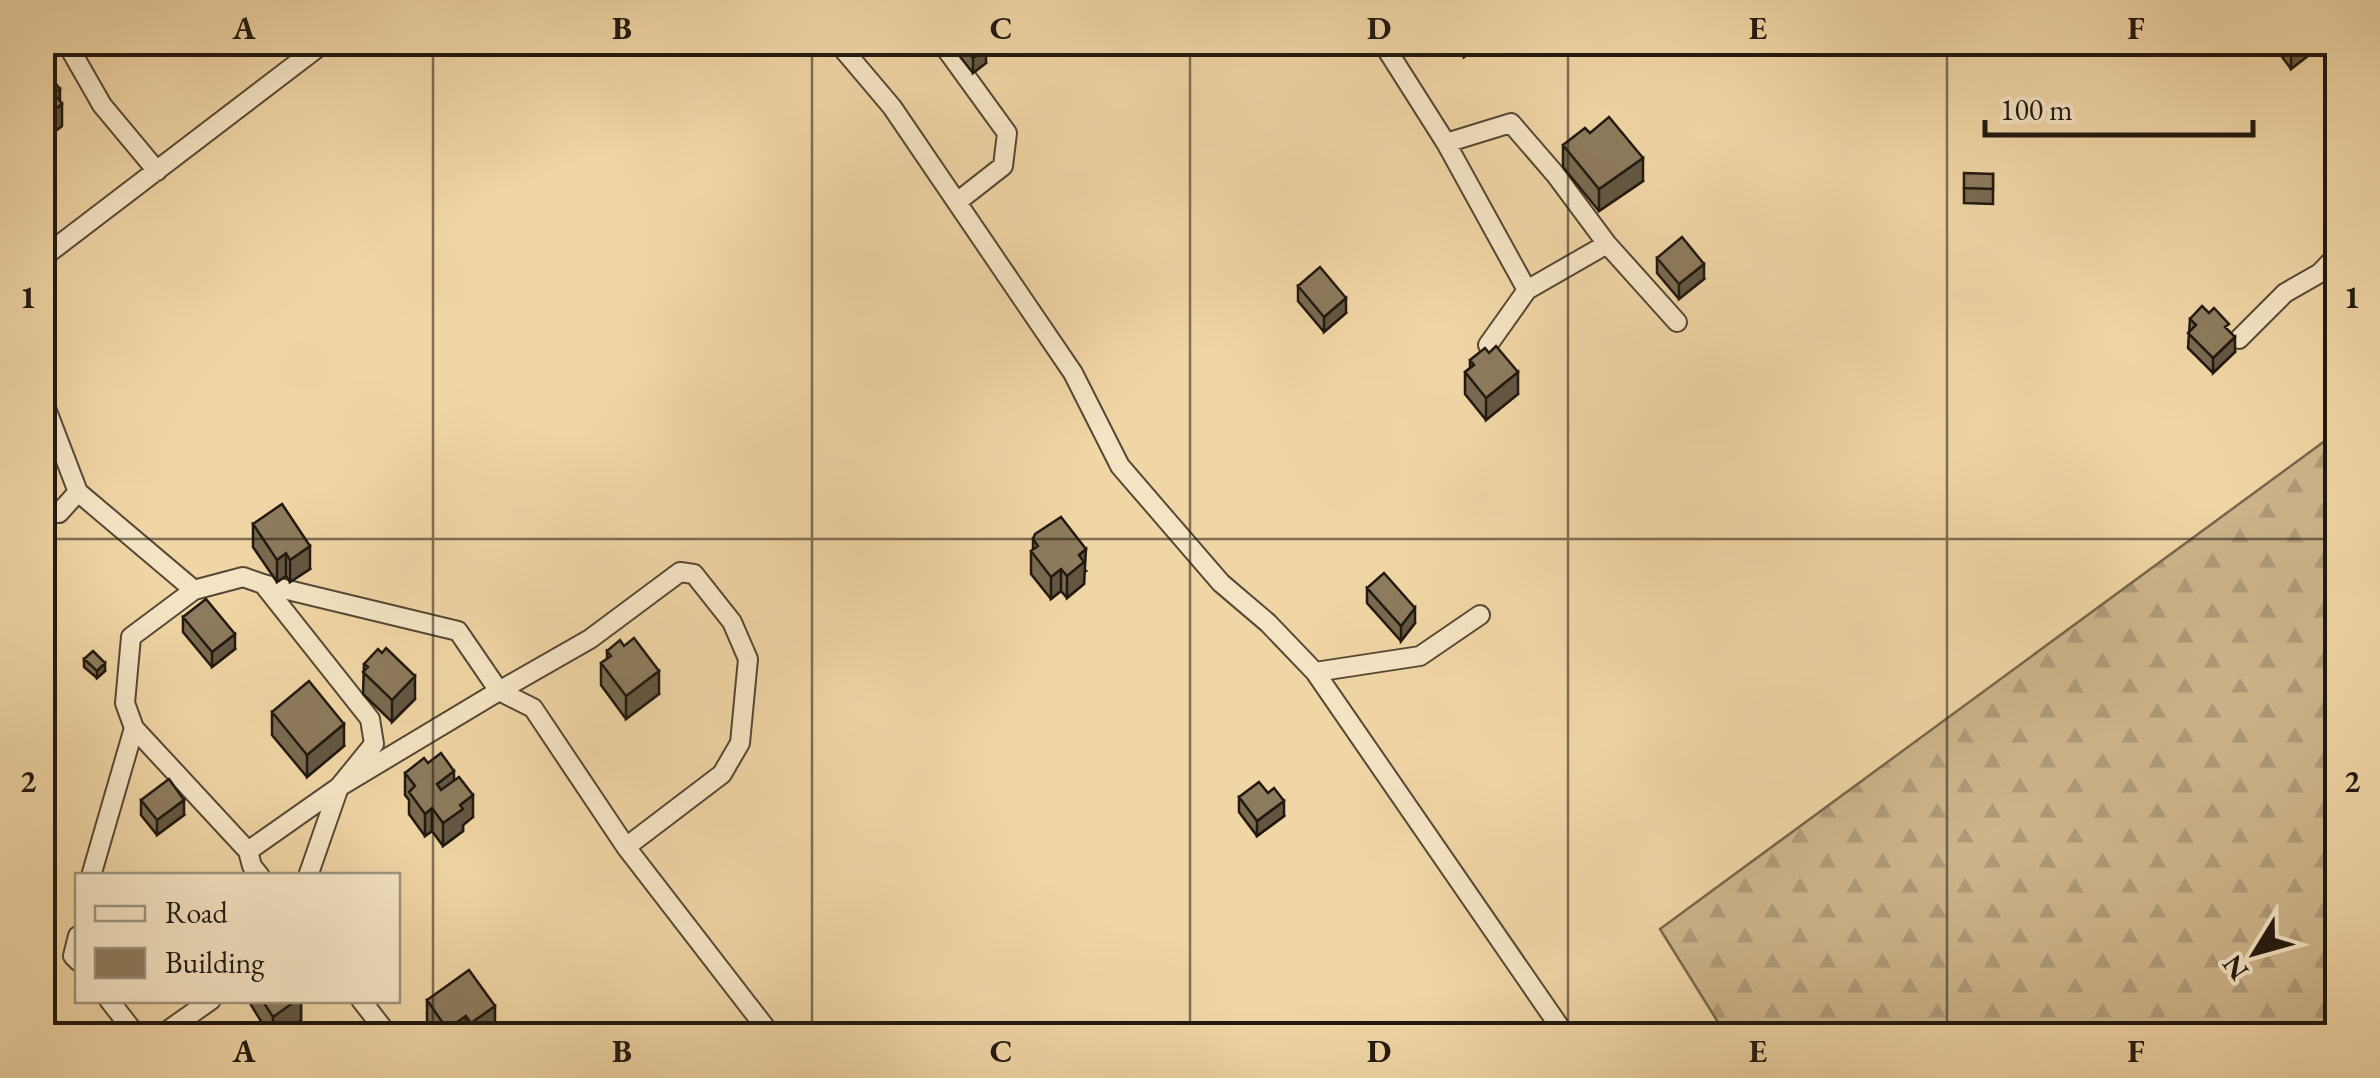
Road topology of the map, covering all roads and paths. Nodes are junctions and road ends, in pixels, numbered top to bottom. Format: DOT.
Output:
graph roads {
  1 [pos="66,42"];
  2 [pos="325,42"];
  3 [pos="837,42"];
  4 [pos="941,42"];
  5 [pos="1382,42"];
  6 [pos="1446,143"];
  7 [pos="157,171"];
  8 [pos="956,202"];
  9 [pos="1607,244"];
  10 [pos="2338,254"];
  11 [pos="42,258"];
  12 [pos="1527,290"];
  13 [pos="1677,322"];
  14 [pos="2239,339"];
  15 [pos="1488,345"];
  16 [pos="42,398"];
  17 [pos="78,492"];
  18 [pos="42,508"];
  19 [pos="263,584"];
  20 [pos="194,590"];
  21 [pos="1480,615"];
  22 [pos="1315,672"];
  23 [pos="499,690"];
  24 [pos="134,728"];
  25 [pos="339,788"];
  26 [pos="626,847"];
  27 [pos="248,851"];
  28 [pos="92,873"];
  29 [pos="258,873"];
  30 [pos="309,873"];
  31 [pos="111,1003"];
  32 [pos="207,1003"];
  33 [pos="363,1003"];
  34 [pos="137,1036"];
  35 [pos="160,1036"];
  36 [pos="390,1036"];
  37 [pos="772,1036"];
  38 [pos="1566,1036"];
  1 -- 7 [label="street"];
  2 -- 7 [label="street"];
  3 -- 8 [label="street"];
  4 -- 8 [label="street"];
  5 -- 6 [label="street"];
  6 -- 9 [label="street"];
  6 -- 12 [label="street"];
  7 -- 11 [label="street"];
  8 -- 22 [label="street"];
  9 -- 12 [label="street"];
  9 -- 13 [label="street"];
  10 -- 14 [label="street"];
  12 -- 15 [label="street"];
  16 -- 17 [label="street"];
  17 -- 18 [label="street"];
  17 -- 20 [label="street"];
  19 -- 20 [label="street"];
  19 -- 23 [label="street"];
  19 -- 25 [label="street"];
  20 -- 24 [label="street"];
  21 -- 22 [label="street"];
  22 -- 38 [label="street"];
  23 -- 25 [label="street"];
  23 -- 26 [label="street"];
  23 -- 26 [label="street"];
  24 -- 27 [label="street"];
  24 -- 28 [label="street"];
  25 -- 27 [label="street"];
  25 -- 30 [label="street"];
  26 -- 37 [label="street"];
  27 -- 29 [label="street"];
  31 -- 34 [label="street"];
  32 -- 35 [label="street"];
  33 -- 36 [label="street"];
}
